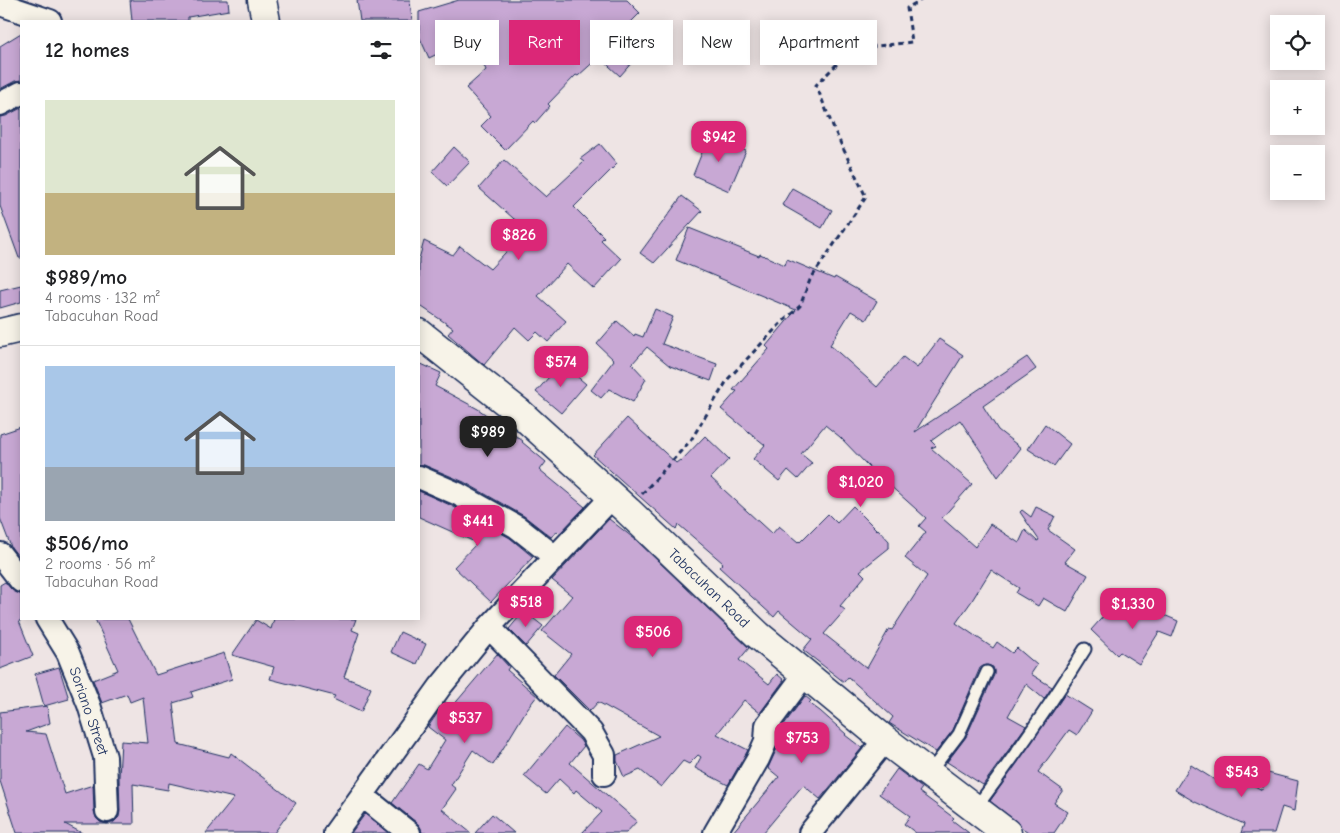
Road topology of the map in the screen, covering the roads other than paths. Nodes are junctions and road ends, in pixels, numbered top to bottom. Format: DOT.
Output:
graph roads {
  1 [pos="262,0"];
  2 [pos="0,4"];
  3 [pos="47,20"];
  4 [pos="266,20"];
  5 [pos="20,94"];
  6 [pos="0,104"];
  7 [pos="20,328"];
  8 [pos="0,332"];
  9 [pos="420,334"];
  10 [pos="420,477"];
  11 [pos="620,504"];
  12 [pos="0,554"];
  13 [pos="555,557"];
  14 [pos="20,580"];
  15 [pos="48,620"];
  16 [pos="489,627"];
  17 [pos="1085,649"];
  18 [pos="987,672"];
  19 [pos="805,674"];
  20 [pos="885,740"];
  21 [pos="929,773"];
  22 [pos="604,774"];
  23 [pos="363,796"];
  24 [pos="976,809"];
  25 [pos="107,811"];
  26 [pos="335,833"];
  27 [pos="409,833"];
  28 [pos="715,833"];
  29 [pos="810,833"];
  30 [pos="1007,833"];
  1 -- 4 [label="main road"];
  2 -- 3 [label="street"];
  5 -- 6 [label="street"];
  7 -- 8 [label="main road"];
  9 -- 11 [label="main road, Tabacuhan Road"];
  10 -- 13 [label="street"];
  11 -- 13 [label="street"];
  11 -- 19 [label="main road, Tabacuhan Road"];
  12 -- 14 [label="street"];
  13 -- 16 [label="street"];
  15 -- 25 [label="street, Soriano Street"];
  16 -- 22 [label="street"];
  16 -- 23 [label="street"];
  17 -- 24 [label="lane"];
  18 -- 21 [label="lane"];
  19 -- 20 [label="main road, Tabacuhan Road"];
  19 -- 28 [label="street"];
  20 -- 21 [label="main road, Tabacuhan Road"];
  20 -- 29 [label="street"];
  21 -- 24 [label="main road, Tabacuhan Road"];
  23 -- 26 [label="street"];
  23 -- 27 [label="street"];
  24 -- 30 [label="main road, Tabacuhan Road"];
}
